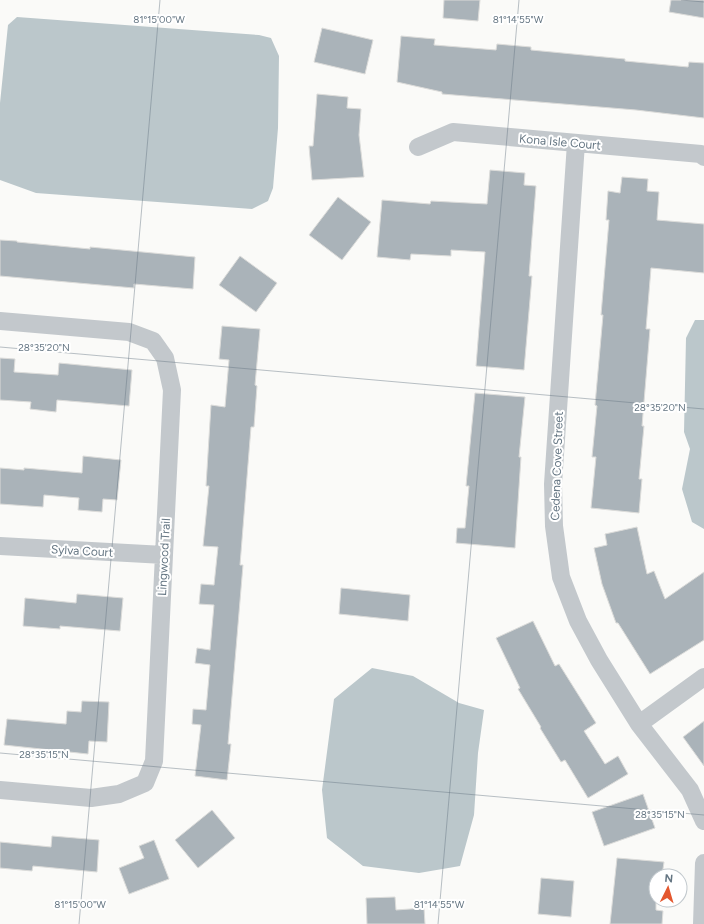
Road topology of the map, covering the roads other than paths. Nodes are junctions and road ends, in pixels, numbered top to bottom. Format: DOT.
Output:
graph roads {
  1 [pos="576,143"];
  2 [pos="418,147"];
  3 [pos="704,157"];
  4 [pos="0,322"];
  5 [pos="0,546"];
  6 [pos="164,555"];
  7 [pos="704,677"];
  8 [pos="639,724"];
  9 [pos="0,790"];
  10 [pos="704,821"];
  11 [pos="704,863"];
  12 [pos="702,924"];
  1 -- 2 [label="street, Kona Isle Court"];
  1 -- 3 [label="street, Kona Isle Court"];
  1 -- 8 [label="street, Cedena Cove Street"];
  4 -- 6 [label="street, Lingwood Trail"];
  5 -- 6 [label="street, Sylva Court"];
  6 -- 9 [label="street, Lingwood Trail"];
  7 -- 8 [label="street"];
  8 -- 10 [label="street, Cedena Cove Street"];
  11 -- 12 [label="street"];
}
